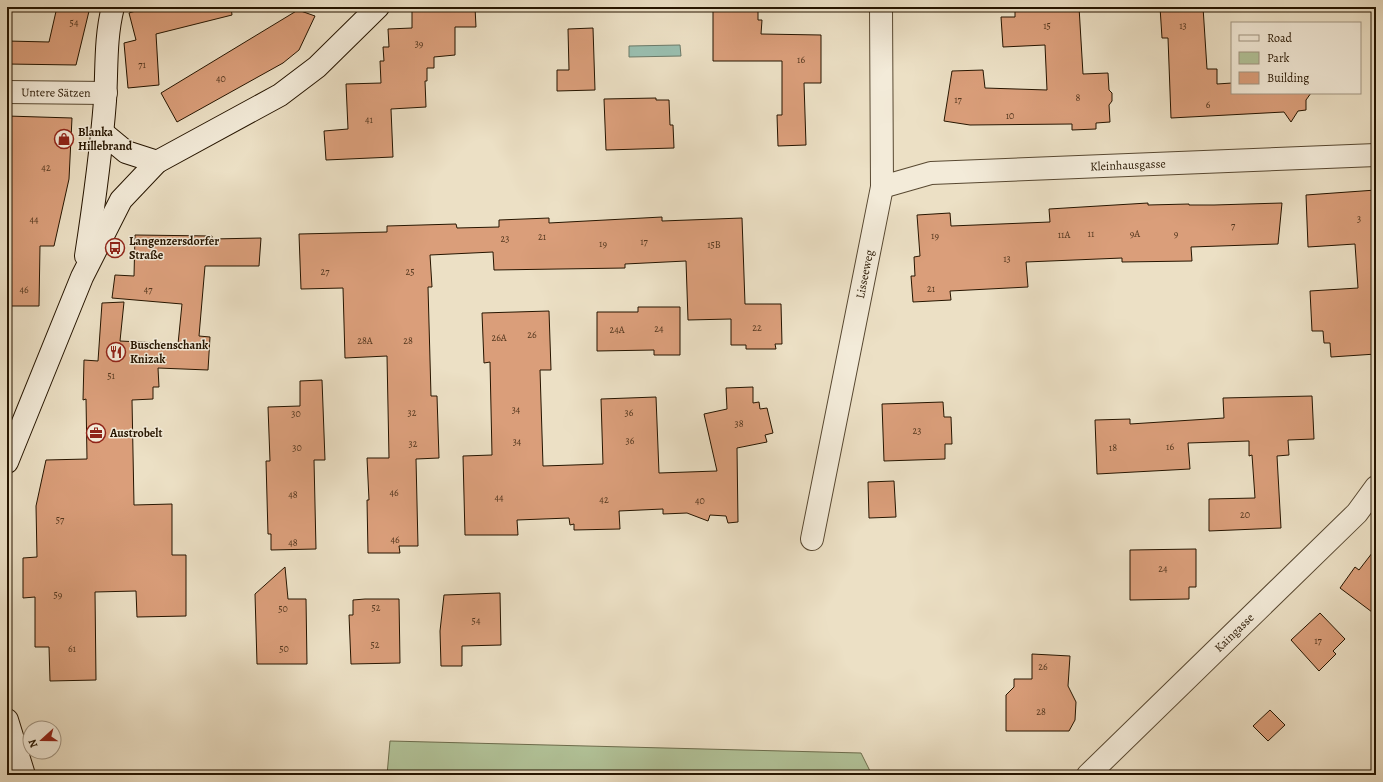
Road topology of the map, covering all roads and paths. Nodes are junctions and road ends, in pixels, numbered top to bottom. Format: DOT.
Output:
graph roads {
  1 [pos="113,7"];
  2 [pos="378,7"];
  3 [pos="881,7"];
  4 [pos="7,92"];
  5 [pos="106,93"];
  6 [pos="103,133"];
  7 [pos="1376,156"];
  8 [pos="157,162"];
  9 [pos="882,187"];
  10 [pos="82,277"];
  11 [pos="7,462"];
  12 [pos="1376,487"];
  13 [pos="812,539"];
  14 [pos="7,720"];
  15 [pos="24,775"];
  16 [pos="1088,775"];
  1 -- 5 [label="street"];
  2 -- 8 [label="street"];
  3 -- 9 [label="street, Lisseeweg"];
  4 -- 5 [label="street, Untere Sätzen"];
  5 -- 6 [label="street"];
  6 -- 8 [label="street"];
  6 -- 10 [label="street"];
  7 -- 9 [label="street, Kleinhausgasse"];
  8 -- 10 [label="street"];
  9 -- 13 [label="street, Lisseeweg"];
  10 -- 11 [label="street"];
  12 -- 16 [label="street, Kaingasse"];
  14 -- 15 [label="street"];
}
